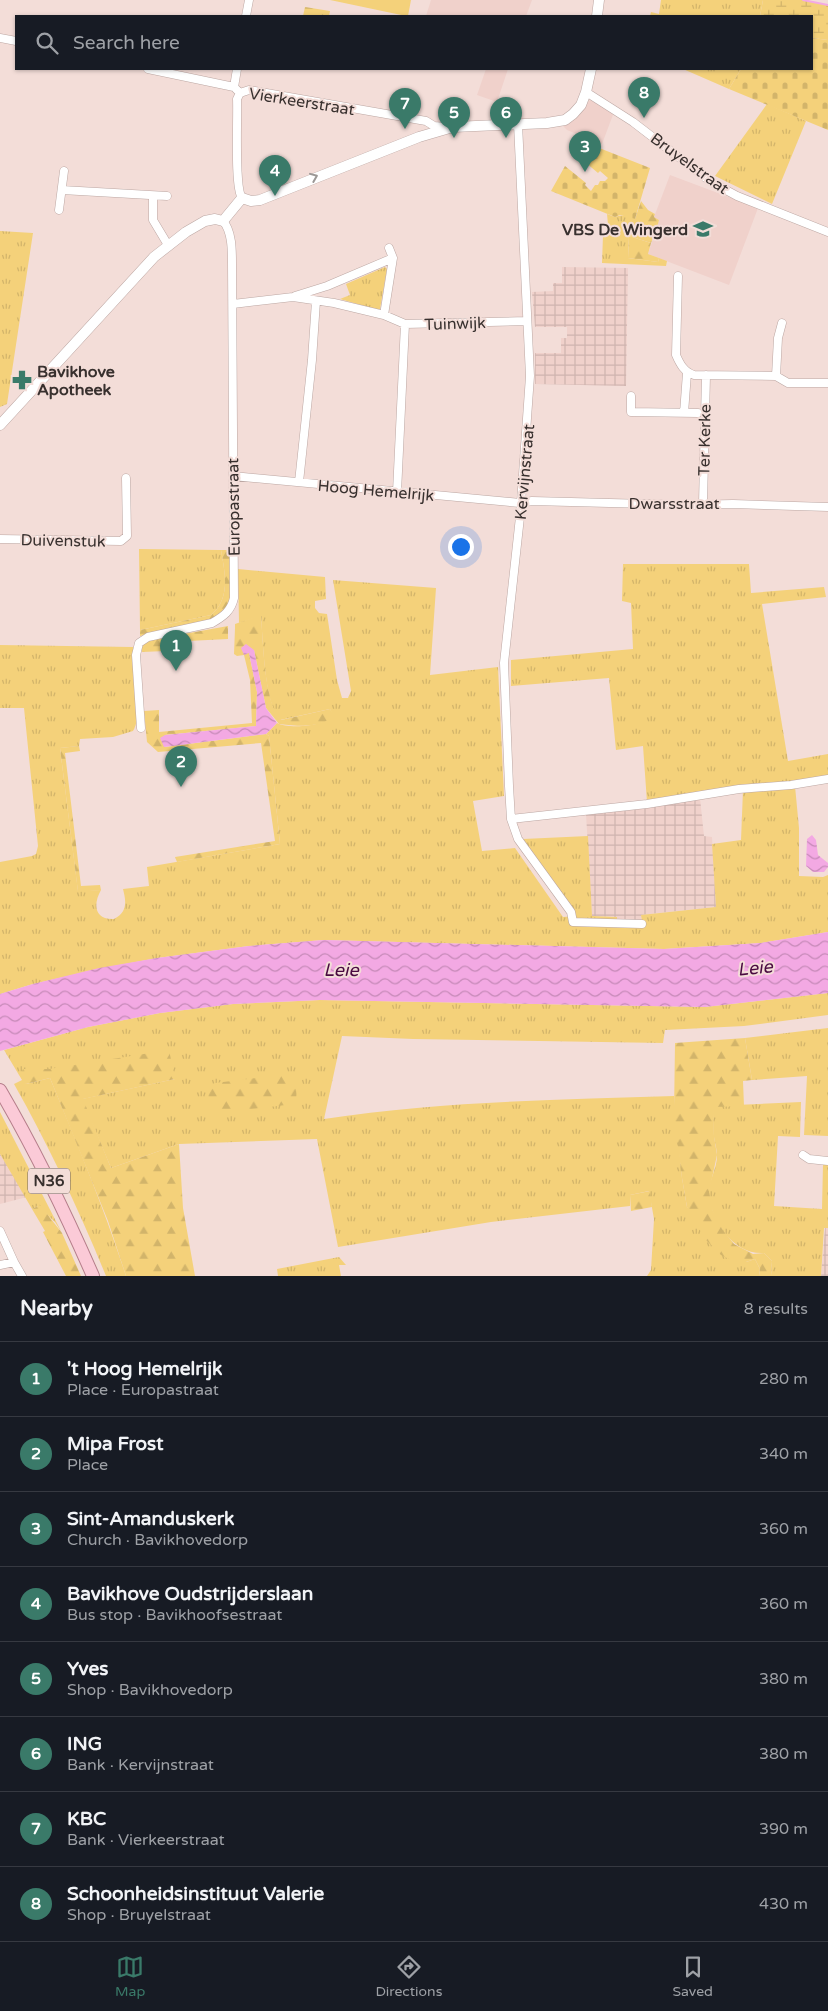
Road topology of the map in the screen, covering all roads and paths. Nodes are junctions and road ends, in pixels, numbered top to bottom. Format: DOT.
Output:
graph roads {
  1 [pos="249,0"];
  2 [pos="600,0"];
  3 [pos="246,15"];
  4 [pos="597,15"];
  5 [pos="0,38"];
  6 [pos="15,41"];
  7 [pos="153,70"];
  8 [pos="237,70"];
  9 [pos="591,70"];
  10 [pos="234,87"];
  11 [pos="586,92"];
  12 [pos="240,93"];
  13 [pos="518,124"];
  14 [pos="431,129"];
  15 [pos="64,171"];
  16 [pos="62,190"];
  17 [pos="153,196"];
  18 [pos="167,196"];
  19 [pos="242,198"];
  20 [pos="59,210"];
  21 [pos="223,221"];
  22 [pos="828,232"];
  23 [pos="168,245"];
  24 [pos="389,248"];
  25 [pos="393,258"];
  26 [pos="678,276"];
  27 [pos="293,297"];
  28 [pos="316,300"];
  29 [pos="233,304"];
  30 [pos="384,315"];
  31 [pos="527,321"];
  32 [pos="782,323"];
  33 [pos="406,324"];
  34 [pos="687,373"];
  35 [pos="706,375"];
  36 [pos="776,376"];
  37 [pos="828,383"];
  38 [pos="631,396"];
  39 [pos="684,413"];
  40 [pos="698,413"];
  41 [pos="0,424"];
  42 [pos="233,476"];
  43 [pos="126,478"];
  44 [pos="299,482"];
  45 [pos="397,492"];
  46 [pos="520,502"];
  47 [pos="703,504"];
  48 [pos="828,507"];
  49 [pos="0,539"];
  50 [pos="141,728"];
  51 [pos="828,779"];
  52 [pos="511,819"];
  53 [pos="642,924"];
  54 [pos="0,1090"];
  55 [pos="803,1156"];
  56 [pos="828,1161"];
  57 [pos="0,1231"];
  58 [pos="14,1262"];
  59 [pos="0,1264"];
  60 [pos="22,1276"];
  61 [pos="92,1276"];
  1 -- 3 [label="street"];
  2 -- 4 [label="street"];
  5 -- 6 [label="street"];
  7 -- 10 [label="street, Vierkeerstraat"];
  8 -- 10 [label="street"];
  9 -- 11 [label="street"];
  10 -- 12 [label="street, Vierkeerstraat"];
  11 -- 13 [label="street"];
  11 -- 22 [label="street, Bruyelstraat"];
  12 -- 14 [label="street, Vierkeerstraat"];
  12 -- 19 [label="street"];
  13 -- 14 [label="street"];
  13 -- 31 [label="street, Kervijnstraat"];
  19 -- 14 [label="street, one-way"];
  15 -- 16 [label="street"];
  16 -- 17 [label="street"];
  16 -- 20 [label="street"];
  17 -- 18 [label="street"];
  17 -- 23 [label="street"];
  19 -- 21 [label="street"];
  21 -- 23 [label="street"];
  21 -- 29 [label="street, Europastraat"];
  23 -- 41 [label="street"];
  24 -- 25 [label="street"];
  25 -- 27 [label="street, Tuinwijk"];
  25 -- 30 [label="street"];
  26 -- 34 [label="street"];
  27 -- 28 [label="street, Tuinwijk"];
  27 -- 29 [label="street, Tuinwijk"];
  28 -- 30 [label="street, Tuinwijk"];
  28 -- 44 [label="street"];
  29 -- 42 [label="street, Europastraat"];
  30 -- 33 [label="street, Tuinwijk"];
  31 -- 33 [label="street, Tuinwijk"];
  31 -- 46 [label="street, Kervijnstraat"];
  32 -- 36 [label="street"];
  33 -- 45 [label="street"];
  34 -- 35 [label="street"];
  34 -- 39 [label="street, Ter Kerke"];
  35 -- 36 [label="street"];
  35 -- 47 [label="street, Ter Kerke"];
  36 -- 37 [label="street"];
  38 -- 39 [label="street, Ter Kerke"];
  39 -- 40 [label="street, Ter Kerke"];
  42 -- 44 [label="street, Hoog Hemelrijk"];
  42 -- 50 [label="street, Europastraat"];
  43 -- 49 [label="street, Duivenstuk"];
  44 -- 45 [label="street, Hoog Hemelrijk"];
  45 -- 46 [label="street, Hoog Hemelrijk"];
  46 -- 47 [label="street, Dwarsstraat"];
  46 -- 52 [label="street, Kervijnstraat"];
  47 -- 48 [label="street, Dwarsstraat"];
  51 -- 52 [label="street"];
  52 -- 53 [label="street, Kervijnstraat"];
  54 -- 61 [label="main road, N36"];
  55 -- 56 [label="street"];
  57 -- 58 [label="street"];
  58 -- 59 [label="street"];
  58 -- 60 [label="street"];
}
